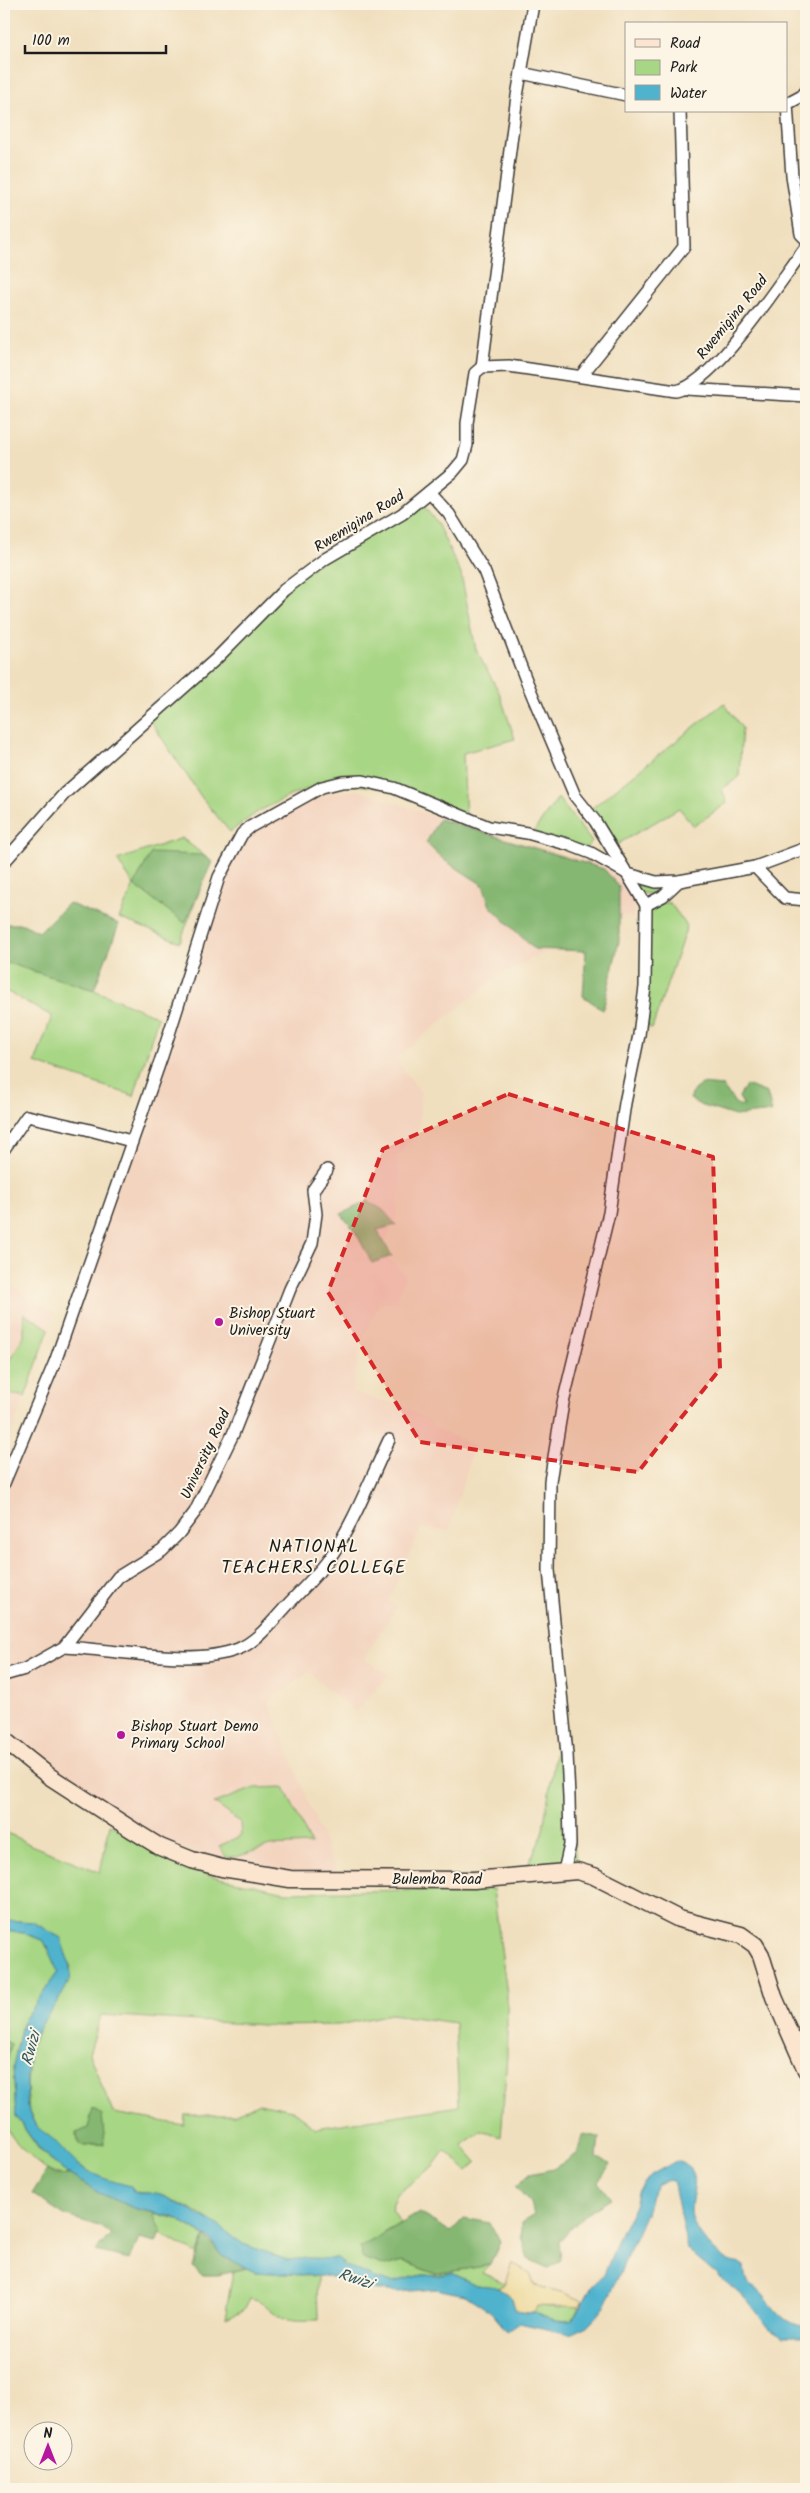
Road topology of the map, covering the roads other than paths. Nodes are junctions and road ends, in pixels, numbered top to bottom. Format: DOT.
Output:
graph roads {
  1 [pos="533,4"];
  2 [pos="521,72"];
  3 [pos="806,91"];
  4 [pos="625,95"];
  5 [pos="788,103"];
  6 [pos="680,112"];
  7 [pos="787,112"];
  8 [pos="806,239"];
  9 [pos="806,247"];
  10 [pos="482,367"];
  11 [pos="581,376"];
  12 [pos="686,389"];
  13 [pos="806,396"];
  14 [pos="429,492"];
  15 [pos="806,848"];
  16 [pos="4,862"];
  17 [pos="756,867"];
  18 [pos="628,874"];
  19 [pos="679,881"];
  20 [pos="806,900"];
  21 [pos="646,905"];
  22 [pos="131,1141"];
  23 [pos="4,1149"];
  24 [pos="327,1170"];
  25 [pos="389,1440"];
  26 [pos="4,1483"];
  27 [pos="64,1647"];
  28 [pos="4,1676"];
  29 [pos="4,1740"];
  30 [pos="564,1871"];
  31 [pos="806,2070"];
  1 -- 2 [label="street, Rwemigina Road"];
  2 -- 4 [label="street"];
  2 -- 10 [label="street, Rwemigina Road"];
  3 -- 5 [label="street"];
  6 -- 11 [label="street"];
  7 -- 8 [label="street"];
  9 -- 12 [label="street, Rwemigina Road"];
  10 -- 11 [label="street"];
  10 -- 14 [label="street, Rwemigina Road"];
  11 -- 12 [label="street"];
  12 -- 13 [label="street"];
  14 -- 16 [label="street, Rwemigina Road"];
  14 -- 18 [label="street"];
  15 -- 17 [label="street"];
  17 -- 19 [label="street"];
  17 -- 20 [label="street"];
  18 -- 19 [label="street"];
  18 -- 21 [label="street"];
  18 -- 22 [label="street"];
  19 -- 21 [label="street"];
  21 -- 30 [label="street"];
  22 -- 23 [label="street"];
  22 -- 26 [label="street"];
  24 -- 27 [label="street, University Road"];
  25 -- 27 [label="street"];
  27 -- 28 [label="street, University Road"];
  29 -- 30 [label="main road, Bulemba Road"];
  30 -- 31 [label="main road, Bulemba Road"];
}
